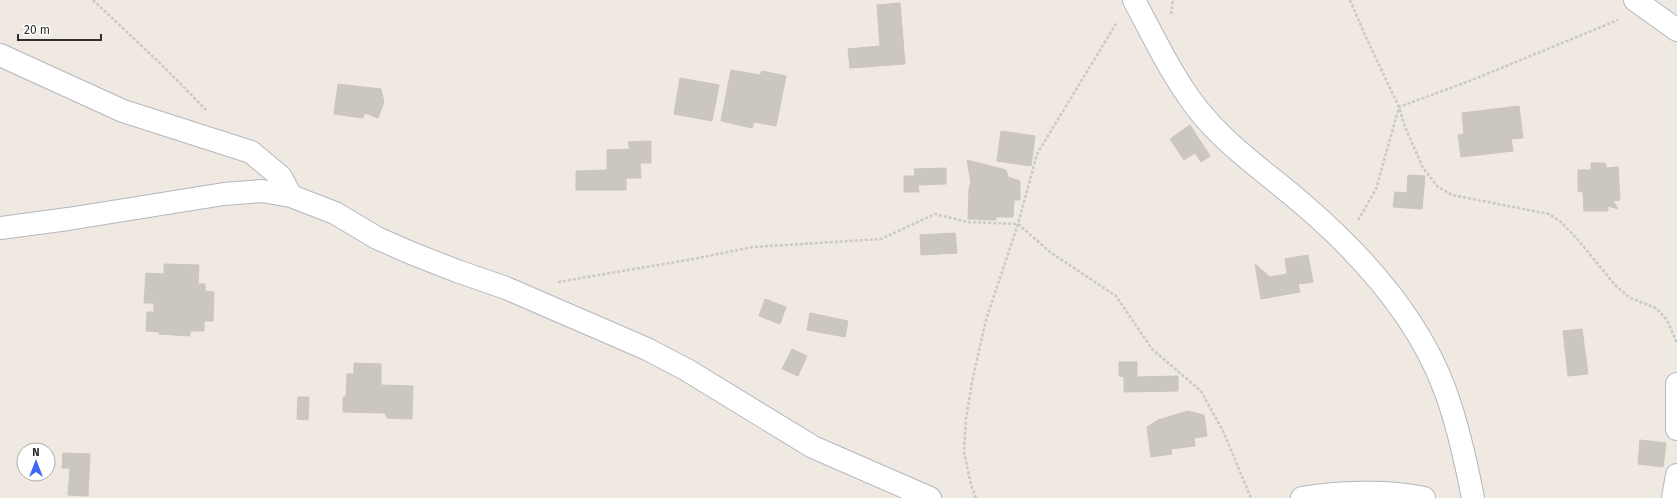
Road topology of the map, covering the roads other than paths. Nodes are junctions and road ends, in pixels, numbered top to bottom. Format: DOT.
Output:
graph roads {
  1 [pos="1134,0"];
  2 [pos="1641,4"];
  3 [pos="1677,30"];
  4 [pos="0,55"];
  5 [pos="291,196"];
  6 [pos="0,228"];
  7 [pos="1677,384"];
  8 [pos="1677,429"];
  9 [pos="1677,475"];
  10 [pos="930,498"];
  11 [pos="1302,498"];
  12 [pos="1424,498"];
  13 [pos="1473,498"];
  14 [pos="1673,498"];
  1 -- 13 [label="street"];
  2 -- 3 [label="street"];
  4 -- 5 [label="street"];
  5 -- 6 [label="street"];
  5 -- 10 [label="street"];
  7 -- 8 [label="street"];
  9 -- 14 [label="street"];
  11 -- 12 [label="street"];
}
